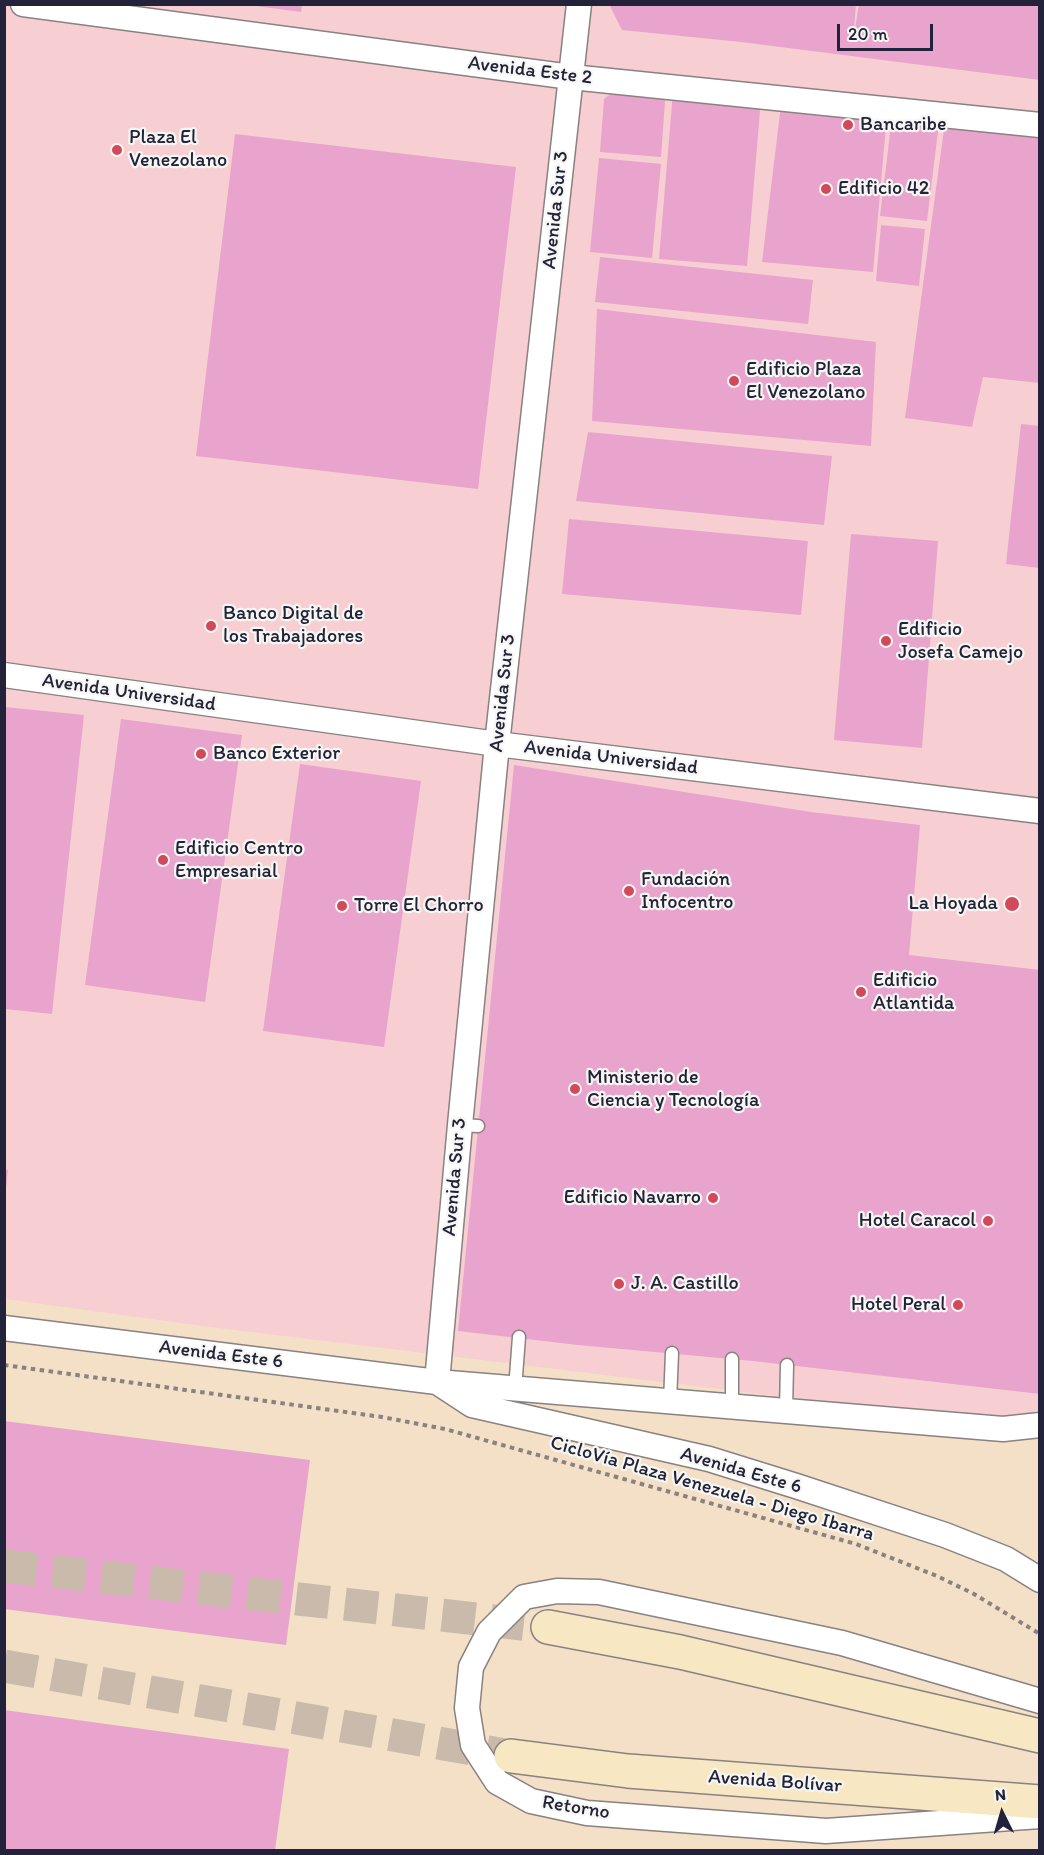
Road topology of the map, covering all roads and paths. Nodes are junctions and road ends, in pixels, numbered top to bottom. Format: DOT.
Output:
graph roads {
  1 [pos="23,4"];
  2 [pos="579,4"];
  3 [pos="571,77"];
  4 [pos="1040,125"];
  5 [pos="4,675"];
  6 [pos="497,744"];
  7 [pos="1040,811"];
  8 [pos="4,1328"];
  9 [pos="519,1337"];
  10 [pos="672,1353"];
  11 [pos="732,1359"];
  12 [pos="4,1365"];
  13 [pos="786,1365"];
  14 [pos="437,1382"];
  15 [pos="515,1389"];
  16 [pos="670,1402"];
  17 [pos="732,1407"];
  18 [pos="786,1411"];
  19 [pos="1040,1425"];
  20 [pos="1040,1580"];
  21 [pos="548,1627"];
  22 [pos="1040,1634"];
  23 [pos="1040,1701"];
  24 [pos="1040,1736"];
  25 [pos="511,1756"];
  26 [pos="1040,1802"];
  27 [pos="1040,1816"];
  1 -- 3 [label="street, Avenida Este 2"];
  2 -- 3 [label="street, Avenida Sur 3"];
  3 -- 4 [label="street, Avenida Este 2"];
  3 -- 6 [label="street, Avenida Sur 3"];
  5 -- 6 [label="street, Avenida Universidad"];
  6 -- 7 [label="street, Avenida Universidad"];
  6 -- 14 [label="street, Avenida Sur 3"];
  8 -- 14 [label="street, Avenida Este 6"];
  9 -- 15 [label="lane"];
  10 -- 16 [label="lane"];
  11 -- 17 [label="lane"];
  12 -- 22 [label="path, CicloVía Plaza Venezuela - Diego Ibarra"];
  13 -- 18 [label="lane"];
  14 -- 15 [label="street, Avenida Este 6"];
  14 -- 20 [label="street, Avenida Este 6"];
  15 -- 16 [label="street, Avenida Este 6"];
  16 -- 17 [label="street, Avenida Este 6"];
  17 -- 18 [label="street, Avenida Este 6"];
  18 -- 19 [label="street, Avenida Este 6"];
  21 -- 24 [label="main road"];
  23 -- 27 [label="street, Retorno"];
  25 -- 26 [label="main road, Avenida Bolívar"];
}
